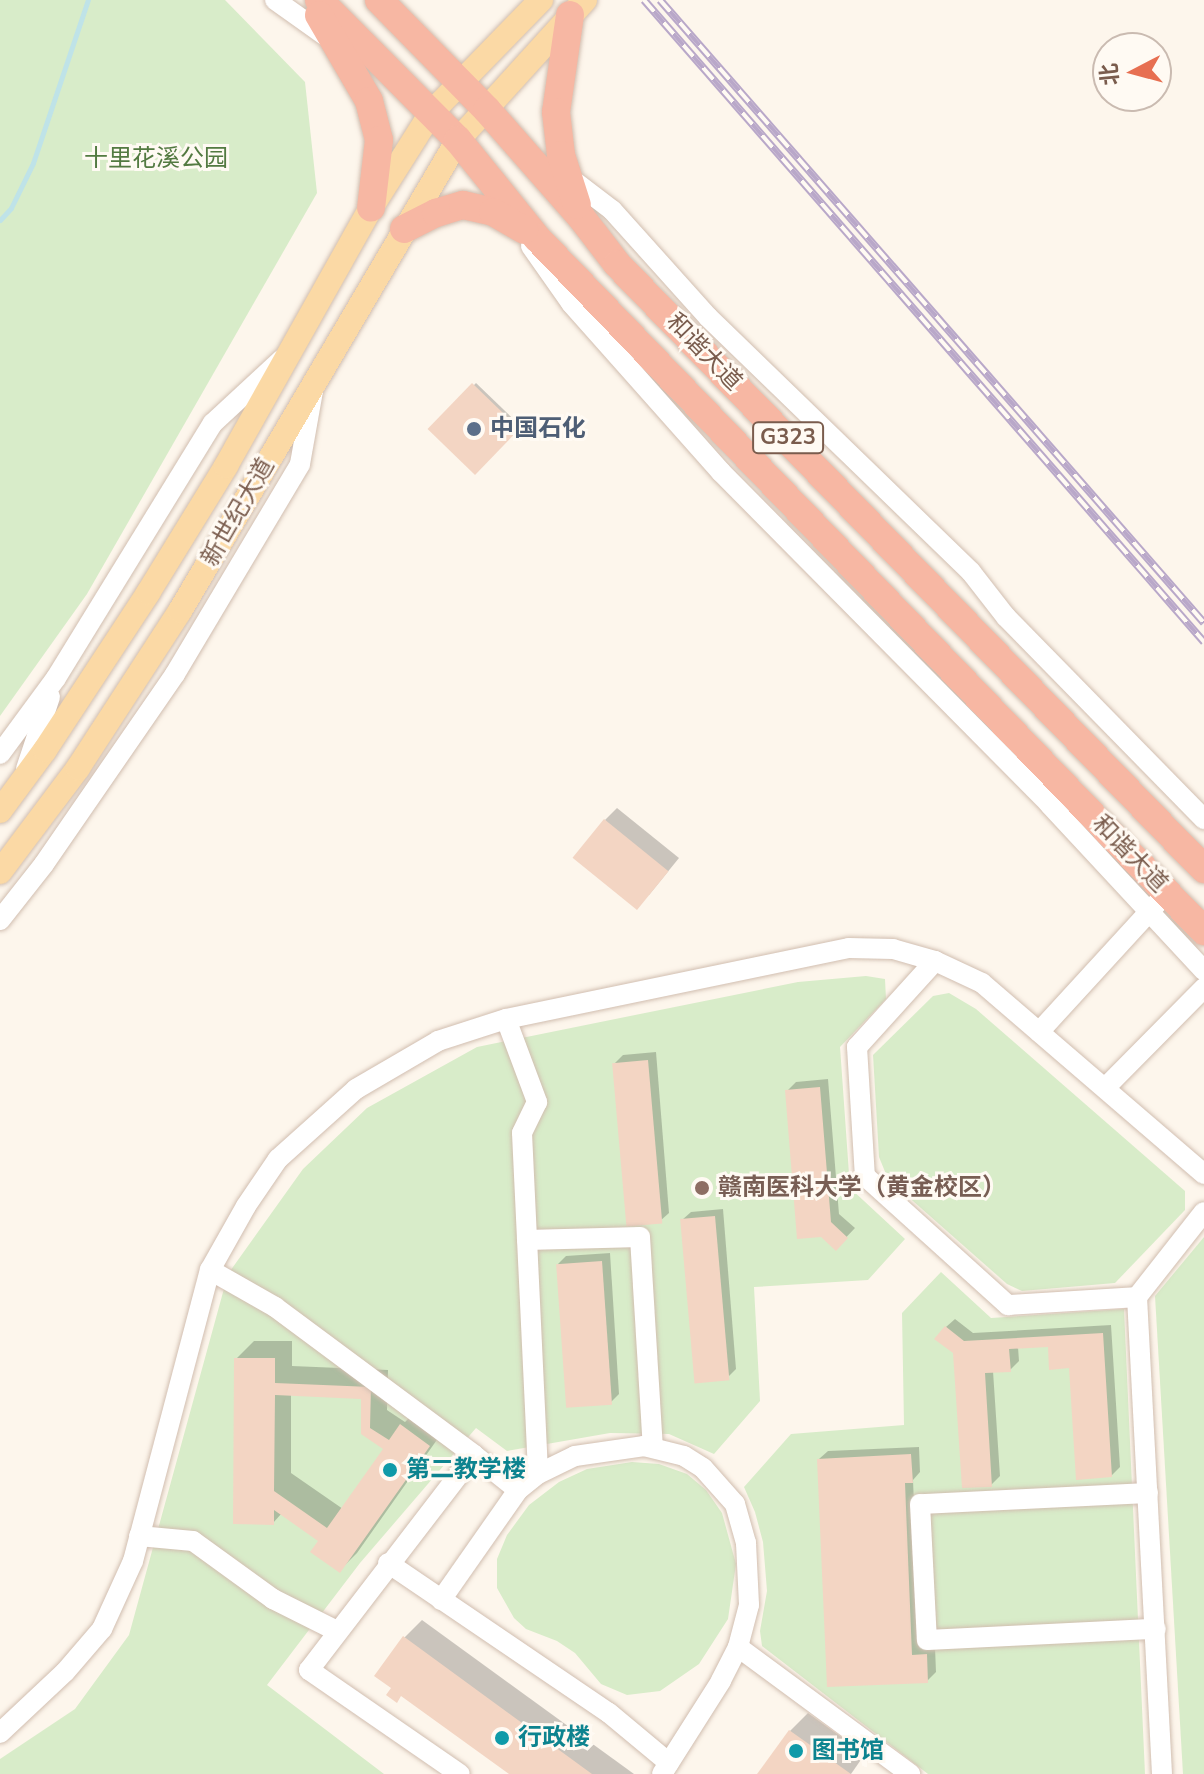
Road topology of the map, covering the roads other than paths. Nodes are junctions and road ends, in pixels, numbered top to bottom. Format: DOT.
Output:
graph roads {
  1 [pos="275,0"];
  2 [pos="311,0"];
  3 [pos="319,0"];
  4 [pos="379,0"];
  5 [pos="394,0"];
  6 [pos="541,0"];
  7 [pos="578,7"];
  8 [pos="336,44"];
  9 [pos="460,81"];
  10 [pos="487,110"];
  11 [pos="431,113"];
  12 [pos="458,140"];
  13 [pos="568,177"];
  14 [pos="371,208"];
  15 [pos="581,217"];
  16 [pos="404,229"];
  17 [pos="527,232"];
  18 [pos="284,357"];
  19 [pos="316,377"];
  20 [pos="175,674"];
  21 [pos="56,678"];
  22 [pos="106,728"];
  23 [pos="0,754"];
  24 [pos="23,781"];
  25 [pos="0,811"];
  26 [pos="1204,819"];
  27 [pos="1204,869"];
  28 [pos="0,872"];
  29 [pos="1158,902"];
  30 [pos="0,920"];
  31 [pos="1204,931"];
  32 [pos="935,961"];
  33 [pos="1204,971"];
  34 [pos="1204,988"];
  35 [pos="506,1019"];
  36 [pos="1039,1032"];
  37 [pos="1105,1088"];
  38 [pos="1204,1174"];
  39 [pos="1204,1212"];
  40 [pos="527,1240"];
  41 [pos="210,1270"];
  42 [pos="1137,1297"];
  43 [pos="653,1447"];
  44 [pos="474,1455"];
  45 [pos="538,1474"];
  46 [pos="518,1490"];
  47 [pos="1148,1493"];
  48 [pos="139,1536"];
  49 [pos="388,1563"];
  50 [pos="441,1600"];
  51 [pos="1156,1629"];
  52 [pos="337,1631"];
  53 [pos="738,1647"];
  54 [pos="0,1733"];
  55 [pos="666,1769"];
  56 [pos="460,1774"];
  57 [pos="910,1774"];
  58 [pos="1162,1774"];
  1 -- 8 [label="street"];
  2 -- 8 [label="highway"];
  3 -- 11 [label="highway, G323"];
  4 -- 9 [label="highway, 和谐大道 / G323"];
  5 -- 9 [label="street"];
  6 -- 9 [label="main road, 新世纪大道"];
  7 -- 10 [label="main road, 新世纪大道"];
  7 -- 13 [label="highway"];
  8 -- 11 [label="street"];
  8 -- 14 [label="highway"];
  9 -- 10 [label="highway, 和谐大道 / G323"];
  9 -- 11 [label="main road, 新世纪大道"];
  10 -- 12 [label="main road, 新世纪大道"];
  10 -- 13 [label="street"];
  10 -- 15 [label="highway, 和谐大道 / G323"];
  11 -- 12 [label="highway, 和谐大道 / G323"];
  11 -- 14 [label="main road, 新世纪大道"];
  12 -- 16 [label="main road, 新世纪大道"];
  12 -- 17 [label="highway, 和谐大道 / G323"];
  13 -- 15 [label="highway"];
  13 -- 26 [label="street"];
  14 -- 18 [label="main road, 新世纪大道"];
  15 -- 27 [label="highway, 和谐大道 / G323"];
  16 -- 17 [label="highway"];
  16 -- 19 [label="main road, 新世纪大道"];
  17 -- 29 [label="highway, 和谐大道 / G323"];
  18 -- 21 [label="street"];
  18 -- 24 [label="main road, 新世纪大道"];
  19 -- 20 [label="street"];
  19 -- 22 [label="main road, 新世纪大道"];
  20 -- 22 [label="street"];
  20 -- 30 [label="street"];
  21 -- 23 [label="street"];
  21 -- 24 [label="street"];
  22 -- 28 [label="main road, 新世纪大道"];
  24 -- 25 [label="main road, 新世纪大道"];
  29 -- 31 [label="highway, 和谐大道 / G323"];
  29 -- 33 [label="street"];
  29 -- 36 [label="street"];
  32 -- 35 [label="street"];
  32 -- 36 [label="street"];
  32 -- 42 [label="street"];
  34 -- 37 [label="street"];
  35 -- 40 [label="street"];
  35 -- 41 [label="street"];
  36 -- 37 [label="street"];
  37 -- 38 [label="street"];
  39 -- 42 [label="street"];
  40 -- 43 [label="street"];
  40 -- 45 [label="street"];
  41 -- 44 [label="street"];
  41 -- 48 [label="street"];
  42 -- 47 [label="street"];
  43 -- 45 [label="street"];
  43 -- 53 [label="street"];
  44 -- 46 [label="street"];
  44 -- 49 [label="street"];
  45 -- 46 [label="street"];
  46 -- 50 [label="street"];
  47 -- 51 [label="street"];
  47 -- 51 [label="street"];
  48 -- 52 [label="street"];
  48 -- 54 [label="street"];
  49 -- 50 [label="street"];
  49 -- 52 [label="street"];
  50 -- 55 [label="street"];
  51 -- 58 [label="street"];
  52 -- 56 [label="street"];
  53 -- 55 [label="street"];
  53 -- 57 [label="street"];
}
